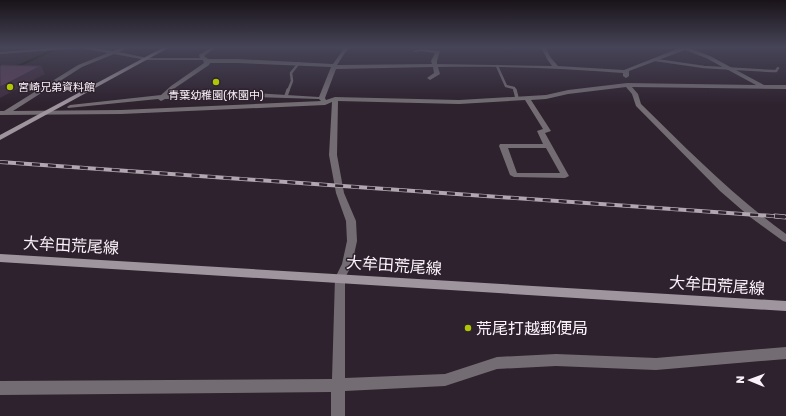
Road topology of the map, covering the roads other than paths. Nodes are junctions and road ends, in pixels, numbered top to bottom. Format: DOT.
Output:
graph roads {
  1 [pos="79,66"];
  2 [pos="129,66"];
  3 [pos="205,66"];
  4 [pos="296,66"];
  5 [pos="334,66"];
  6 [pos="434,66"];
  7 [pos="497,66"];
  8 [pos="509,66"];
  9 [pos="637,66"];
  10 [pos="695,66"];
  11 [pos="725,66"];
  12 [pos="557,68"];
  13 [pos="728,68"];
  14 [pos="778,68"];
  15 [pos="626,72"];
  16 [pos="430,78"];
  17 [pos="627,85"];
  18 [pos="763,87"];
  19 [pos="786,87"];
  20 [pos="286,96"];
  21 [pos="163,97"];
  22 [pos="517,98"];
  23 [pos="527,98"];
  24 [pos="324,100"];
  25 [pos="335,100"];
  26 [pos="57,108"];
  27 [pos="151,110"];
  28 [pos="4,112"];
  29 [pos="49,112"];
  30 [pos="0,138"];
  31 [pos="548,146"];
  32 [pos="786,239"];
  33 [pos="0,258"];
  34 [pos="340,278"];
  35 [pos="786,306"];
  36 [pos="786,353"];
  37 [pos="338,385"];
  38 [pos="0,388"];
  39 [pos="338,416"];
  1 -- 28 [label="street"];
  2 -- 26 [label="main road"];
  3 -- 21 [label="street"];
  4 -- 20 [label="lane"];
  5 -- 24 [label="street"];
  6 -- 16 [label="street"];
  7 -- 22 [label="lane"];
  8 -- 12 [label="street"];
  9 -- 15 [label="street"];
  10 -- 13 [label="lane"];
  11 -- 13 [label="street"];
  12 -- 15 [label="street"];
  13 -- 14 [label="lane"];
  13 -- 18 [label="street"];
  15 -- 17 [label="street"];
  17 -- 18 [label="street"];
  17 -- 23 [label="street"];
  17 -- 32 [label="street"];
  18 -- 19 [label="street"];
  20 -- 21 [label="street"];
  20 -- 24 [label="street"];
  21 -- 26 [label="street"];
  21 -- 27 [label="street"];
  22 -- 23 [label="street"];
  22 -- 25 [label="street"];
  23 -- 31 [label="street"];
  24 -- 25 [label="street"];
  24 -- 27 [label="street"];
  25 -- 34 [label="street"];
  26 -- 29 [label="main road"];
  27 -- 29 [label="street"];
  28 -- 29 [label="street"];
  29 -- 30 [label="main road"];
  31 -- 31 [label="street"];
  33 -- 34 [label="main road, 大牟田荒尾線"];
  34 -- 35 [label="main road, 大牟田荒尾線"];
  34 -- 37 [label="street"];
  36 -- 37 [label="street"];
  37 -- 38 [label="street"];
  37 -- 39 [label="street"];
}
